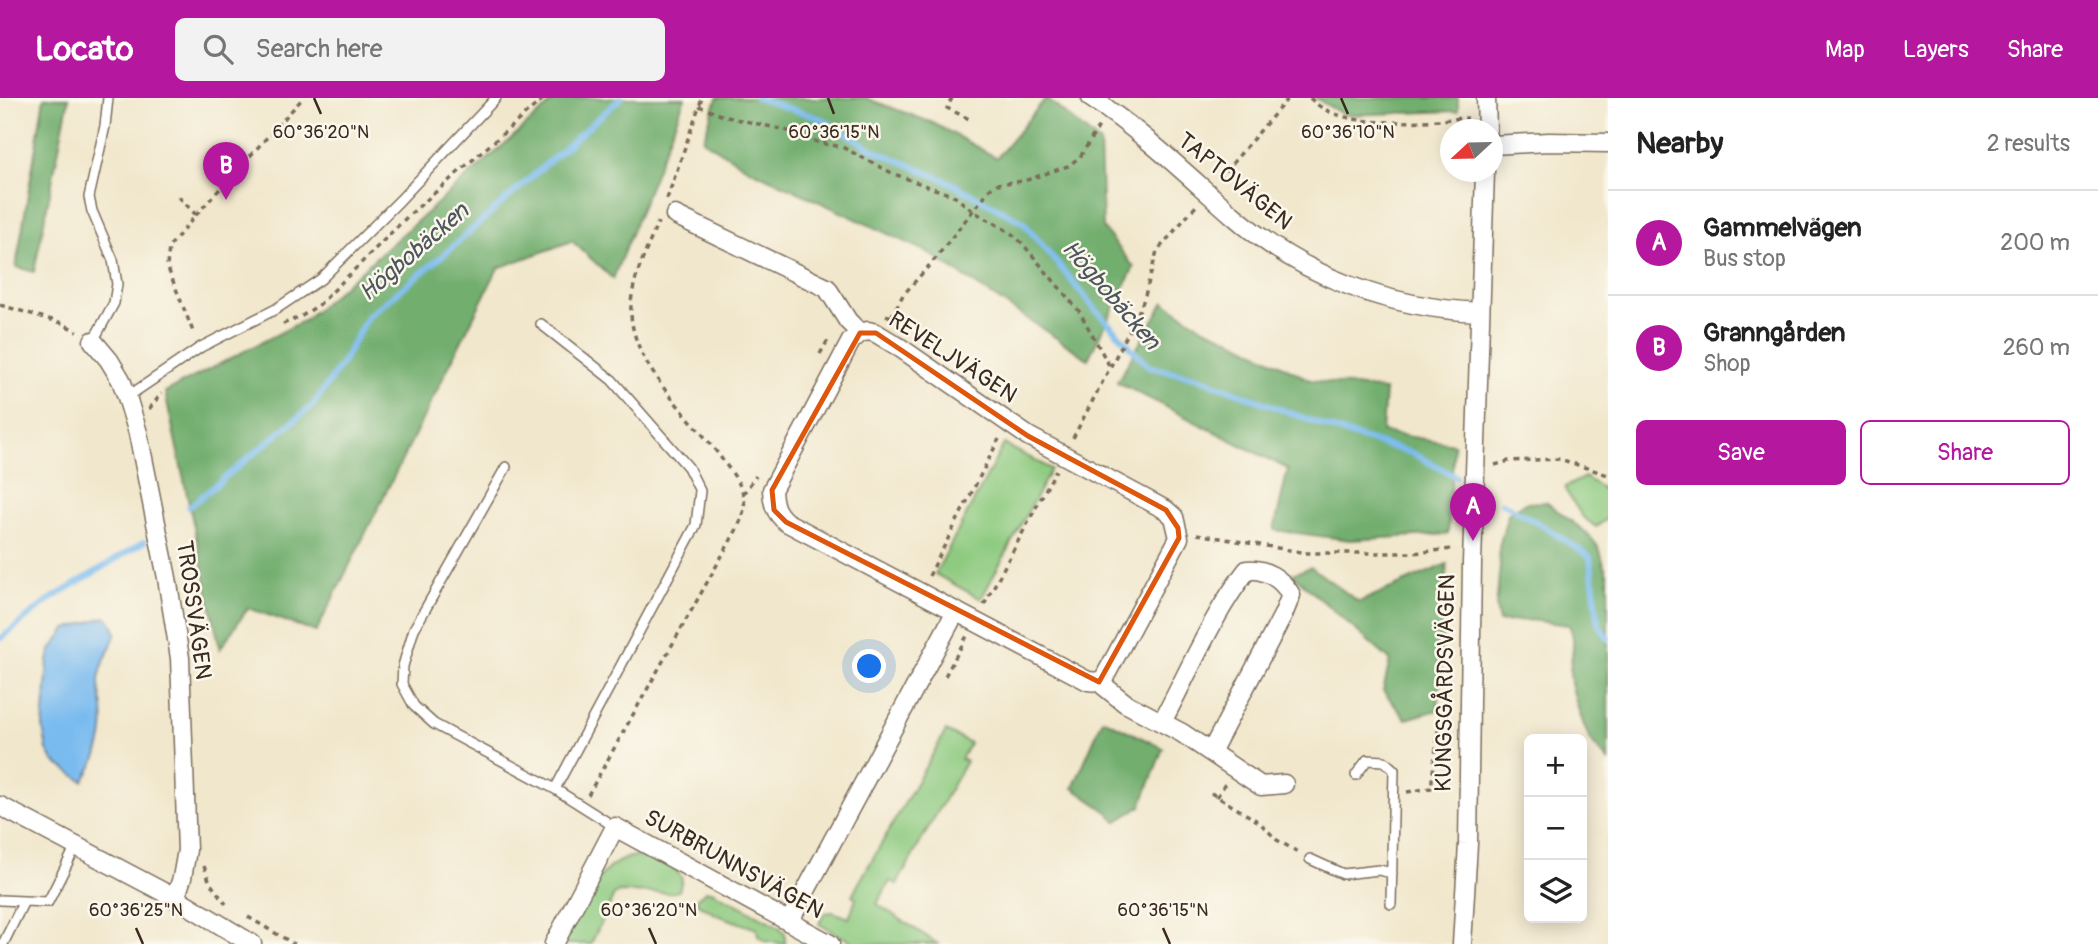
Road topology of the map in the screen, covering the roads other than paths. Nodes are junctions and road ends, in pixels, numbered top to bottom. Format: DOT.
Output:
graph roads {
  1 [pos="108,98"];
  2 [pos="496,98"];
  3 [pos="1091,98"];
  4 [pos="1486,98"];
  5 [pos="1481,119"];
  6 [pos="1608,143"];
  7 [pos="1503,144"];
  8 [pos="1486,182"];
  9 [pos="674,215"];
  10 [pos="1479,312"];
  11 [pos="541,324"];
  12 [pos="860,333"];
  13 [pos="93,341"];
  14 [pos="127,397"];
  15 [pos="506,467"];
  16 [pos="956,611"];
  17 [pos="1099,682"];
  18 [pos="1162,722"];
  19 [pos="1211,752"];
  20 [pos="1356,775"];
  21 [pos="1284,784"];
  22 [pos="555,789"];
  23 [pos="0,806"];
  24 [pos="615,827"];
  25 [pos="76,846"];
  26 [pos="1310,859"];
  27 [pos="1392,873"];
  28 [pos="175,899"];
  29 [pos="0,900"];
  30 [pos="24,901"];
  31 [pos="1391,904"];
  32 [pos="789,922"];
  33 [pos="3,944"];
  34 [pos="252,944"];
  35 [pos="554,944"];
  36 [pos="830,944"];
  37 [pos="1462,944"];
  1 -- 13 [label="lane"];
  2 -- 14 [label="lane"];
  3 -- 10 [label="street, TAPTOVÄGEN"];
  4 -- 5 [label="street"];
  6 -- 7 [label="street"];
  8 -- 10 [label="street, KUNGSGÅRDSVÄGEN"];
  9 -- 12 [label="street"];
  10 -- 37 [label="street, KUNGSGÅRDSVÄGEN"];
  11 -- 22 [label="lane"];
  12 -- 16 [label="street, REVELJVÄGEN"];
  12 -- 17 [label="street, REVELJVÄGEN"];
  13 -- 14 [label="street, TROSSVÄGEN"];
  14 -- 28 [label="street, TROSSVÄGEN"];
  15 -- 22 [label="lane"];
  16 -- 17 [label="street, REVELJVÄGEN"];
  16 -- 32 [label="street"];
  17 -- 18 [label="street, REVELJVÄGEN"];
  18 -- 19 [label="street, REVELJVÄGEN"];
  18 -- 19 [label="street"];
  19 -- 21 [label="street, REVELJVÄGEN"];
  20 -- 27 [label="lane"];
  22 -- 24 [label="lane"];
  23 -- 25 [label="street"];
  24 -- 32 [label="street, SURBRUNNSVÄGEN"];
  24 -- 35 [label="street"];
  25 -- 28 [label="street"];
  25 -- 30 [label="lane"];
  26 -- 27 [label="lane"];
  27 -- 31 [label="lane"];
  28 -- 34 [label="street"];
  29 -- 30 [label="lane"];
  30 -- 33 [label="lane"];
  32 -- 36 [label="street, SURBRUNNSVÄGEN"];
}
